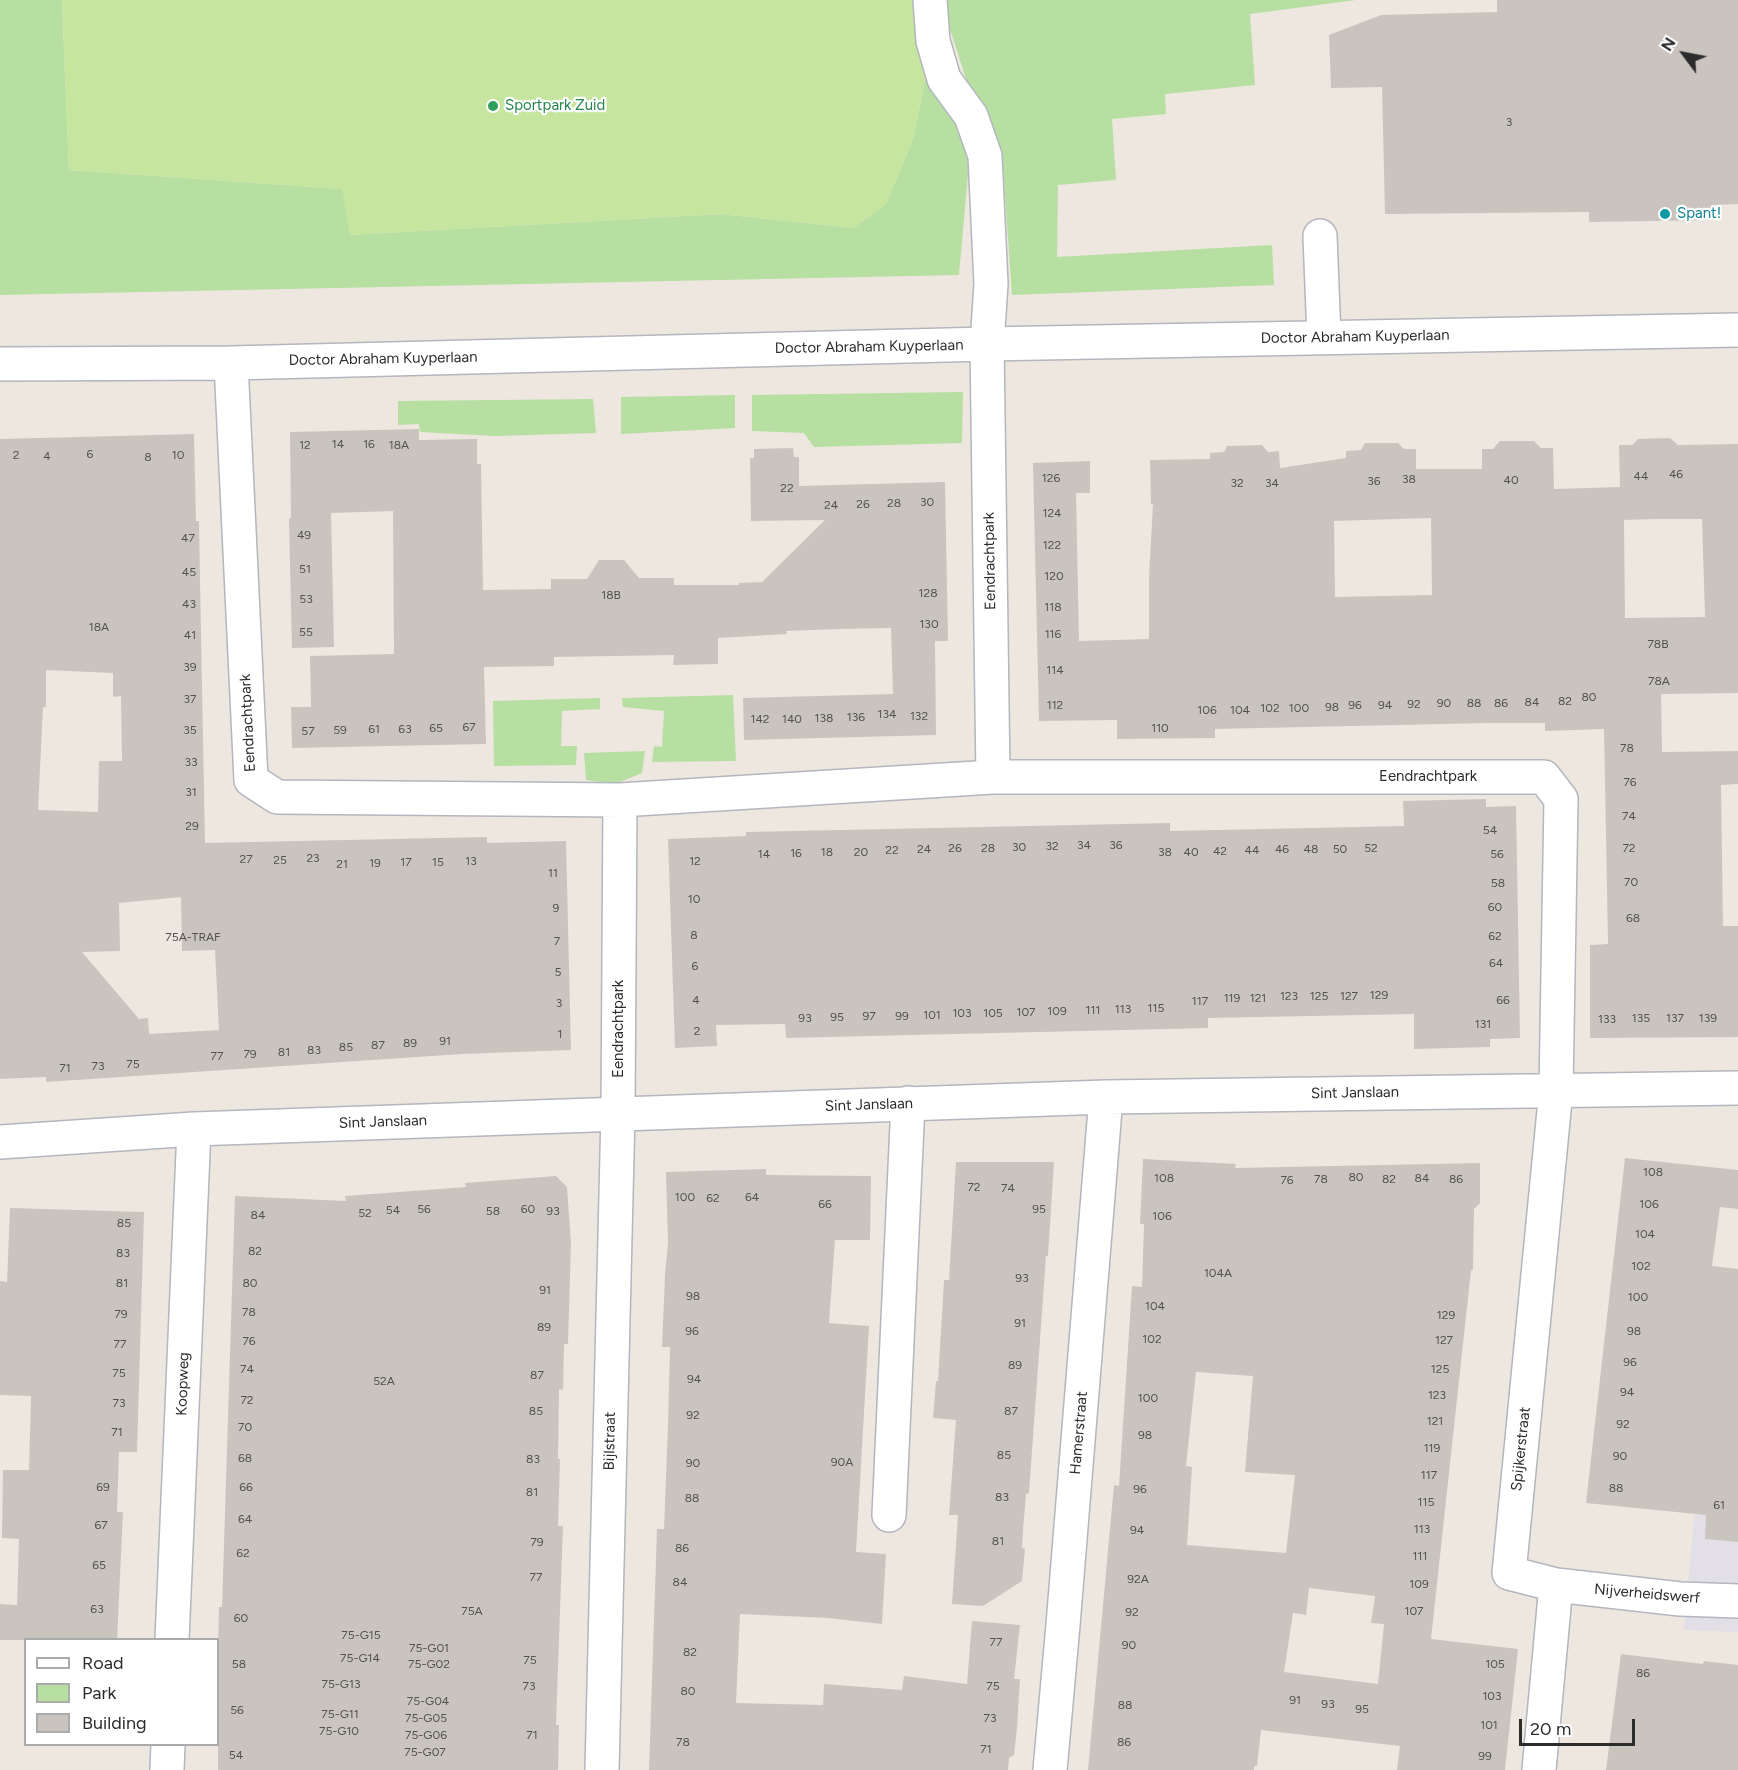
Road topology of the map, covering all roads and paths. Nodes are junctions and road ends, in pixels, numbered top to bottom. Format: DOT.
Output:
graph roads {
  1 [pos="930,0"];
  2 [pos="1320,236"];
  3 [pos="1738,330"];
  4 [pos="1324,337"];
  5 [pos="987,344"];
  6 [pos="231,363"];
  7 [pos="0,364"];
  8 [pos="993,777"];
  9 [pos="620,800"];
  10 [pos="1738,1088"];
  11 [pos="1557,1090"];
  12 [pos="1106,1096"];
  13 [pos="909,1103"];
  14 [pos="618,1113"];
  15 [pos="194,1129"];
  16 [pos="0,1142"];
  17 [pos="889,1515"];
  18 [pos="1556,1585"];
  19 [pos="1738,1601"];
  20 [pos="172,1638"];
  21 [pos="168,1746"];
  22 [pos="167,1770"];
  23 [pos="602,1770"];
  24 [pos="1050,1770"];
  25 [pos="1539,1770"];
  1 -- 5 [label="street, Eendrachtpark"];
  2 -- 4 [label="street"];
  3 -- 4 [label="street, Doctor Abraham Kuyperlaan"];
  4 -- 5 [label="street, Doctor Abraham Kuyperlaan"];
  5 -- 6 [label="street, Doctor Abraham Kuyperlaan"];
  5 -- 8 [label="street, Eendrachtpark"];
  6 -- 7 [label="street, Doctor Abraham Kuyperlaan"];
  6 -- 9 [label="street, Eendrachtpark"];
  8 -- 9 [label="street, Eendrachtpark"];
  8 -- 11 [label="street, Eendrachtpark"];
  9 -- 14 [label="street, Eendrachtpark"];
  10 -- 11 [label="street, Sint Janslaan"];
  11 -- 12 [label="street, Sint Janslaan"];
  11 -- 18 [label="street, Spijkerstraat"];
  12 -- 13 [label="street, Sint Janslaan"];
  12 -- 24 [label="street, Hamerstraat"];
  13 -- 14 [label="street, Sint Janslaan"];
  13 -- 17 [label="street"];
  14 -- 15 [label="street, Sint Janslaan"];
  14 -- 23 [label="street, Bijlstraat"];
  15 -- 16 [label="street, Sint Janslaan"];
  15 -- 20 [label="street, Koopweg"];
  18 -- 19 [label="street, Nijverheidswerf"];
  18 -- 25 [label="street"];
  21 -- 22 [label="street"];
}
